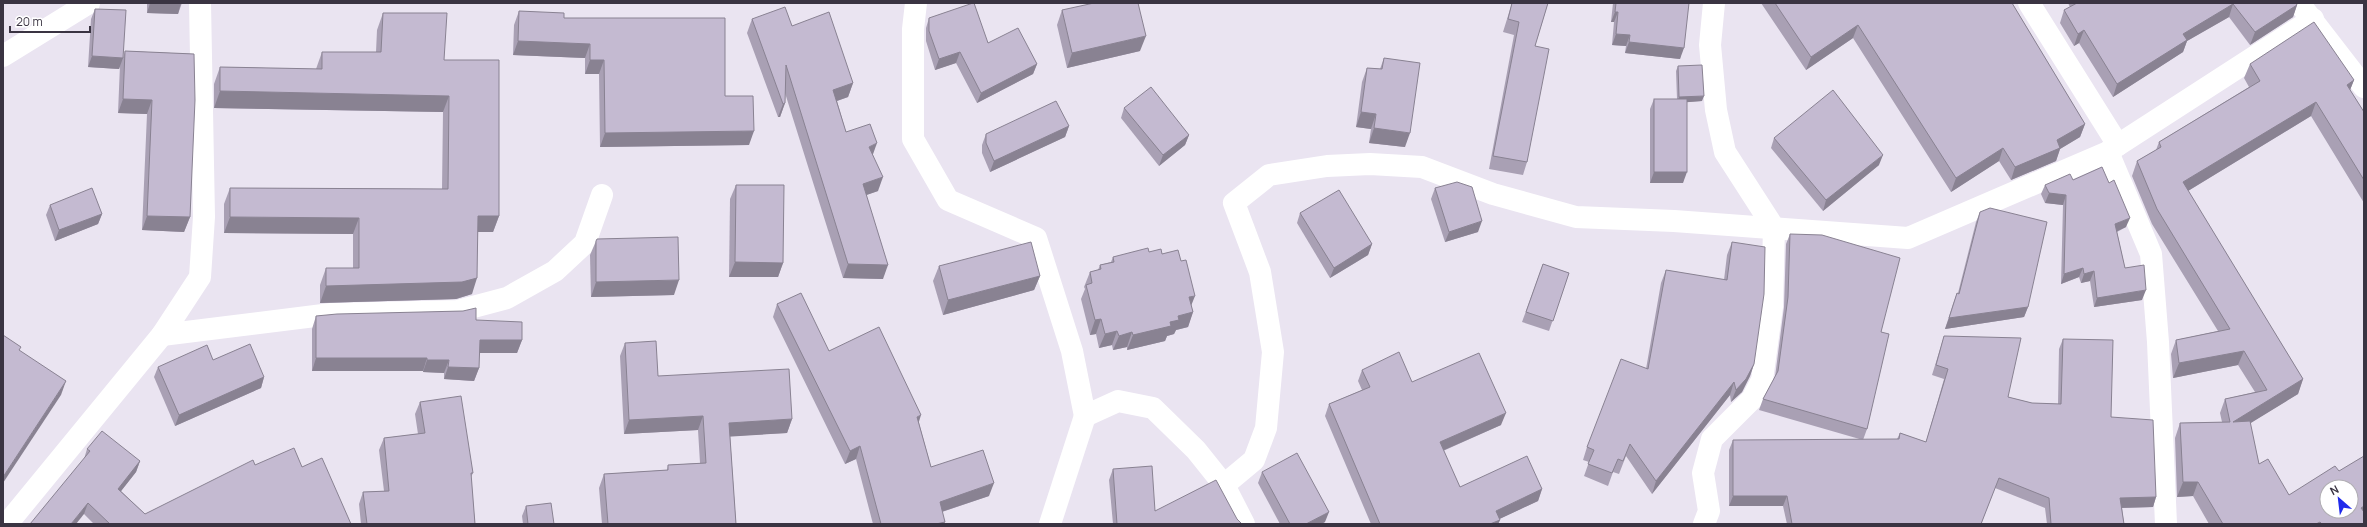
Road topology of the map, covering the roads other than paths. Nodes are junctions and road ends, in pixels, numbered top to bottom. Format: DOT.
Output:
graph roads {
  1 [pos="89,3"];
  2 [pos="200,3"];
  3 [pos="916,3"];
  4 [pos="1714,3"];
  5 [pos="2029,3"];
  6 [pos="2306,11"];
  7 [pos="3,56"];
  8 [pos="2364,87"];
  9 [pos="2113,149"];
  10 [pos="602,195"];
  11 [pos="1774,228"];
  12 [pos="162,336"];
  13 [pos="1085,416"];
  14 [pos="1224,485"];
  15 [pos="7,524"];
  16 [pos="1050,524"];
  17 [pos="1244,524"];
  18 [pos="1704,524"];
  19 [pos="2166,524"];
  1 -- 7 [label="street"];
  2 -- 12 [label="street"];
  3 -- 13 [label="street"];
  4 -- 11 [label="street"];
  5 -- 9 [label="street"];
  6 -- 8 [label="street"];
  6 -- 9 [label="street"];
  9 -- 11 [label="street"];
  9 -- 19 [label="street"];
  10 -- 12 [label="street"];
  11 -- 14 [label="street"];
  11 -- 18 [label="street"];
  12 -- 15 [label="street"];
  13 -- 14 [label="street"];
  13 -- 16 [label="street"];
  14 -- 17 [label="street"];
}
